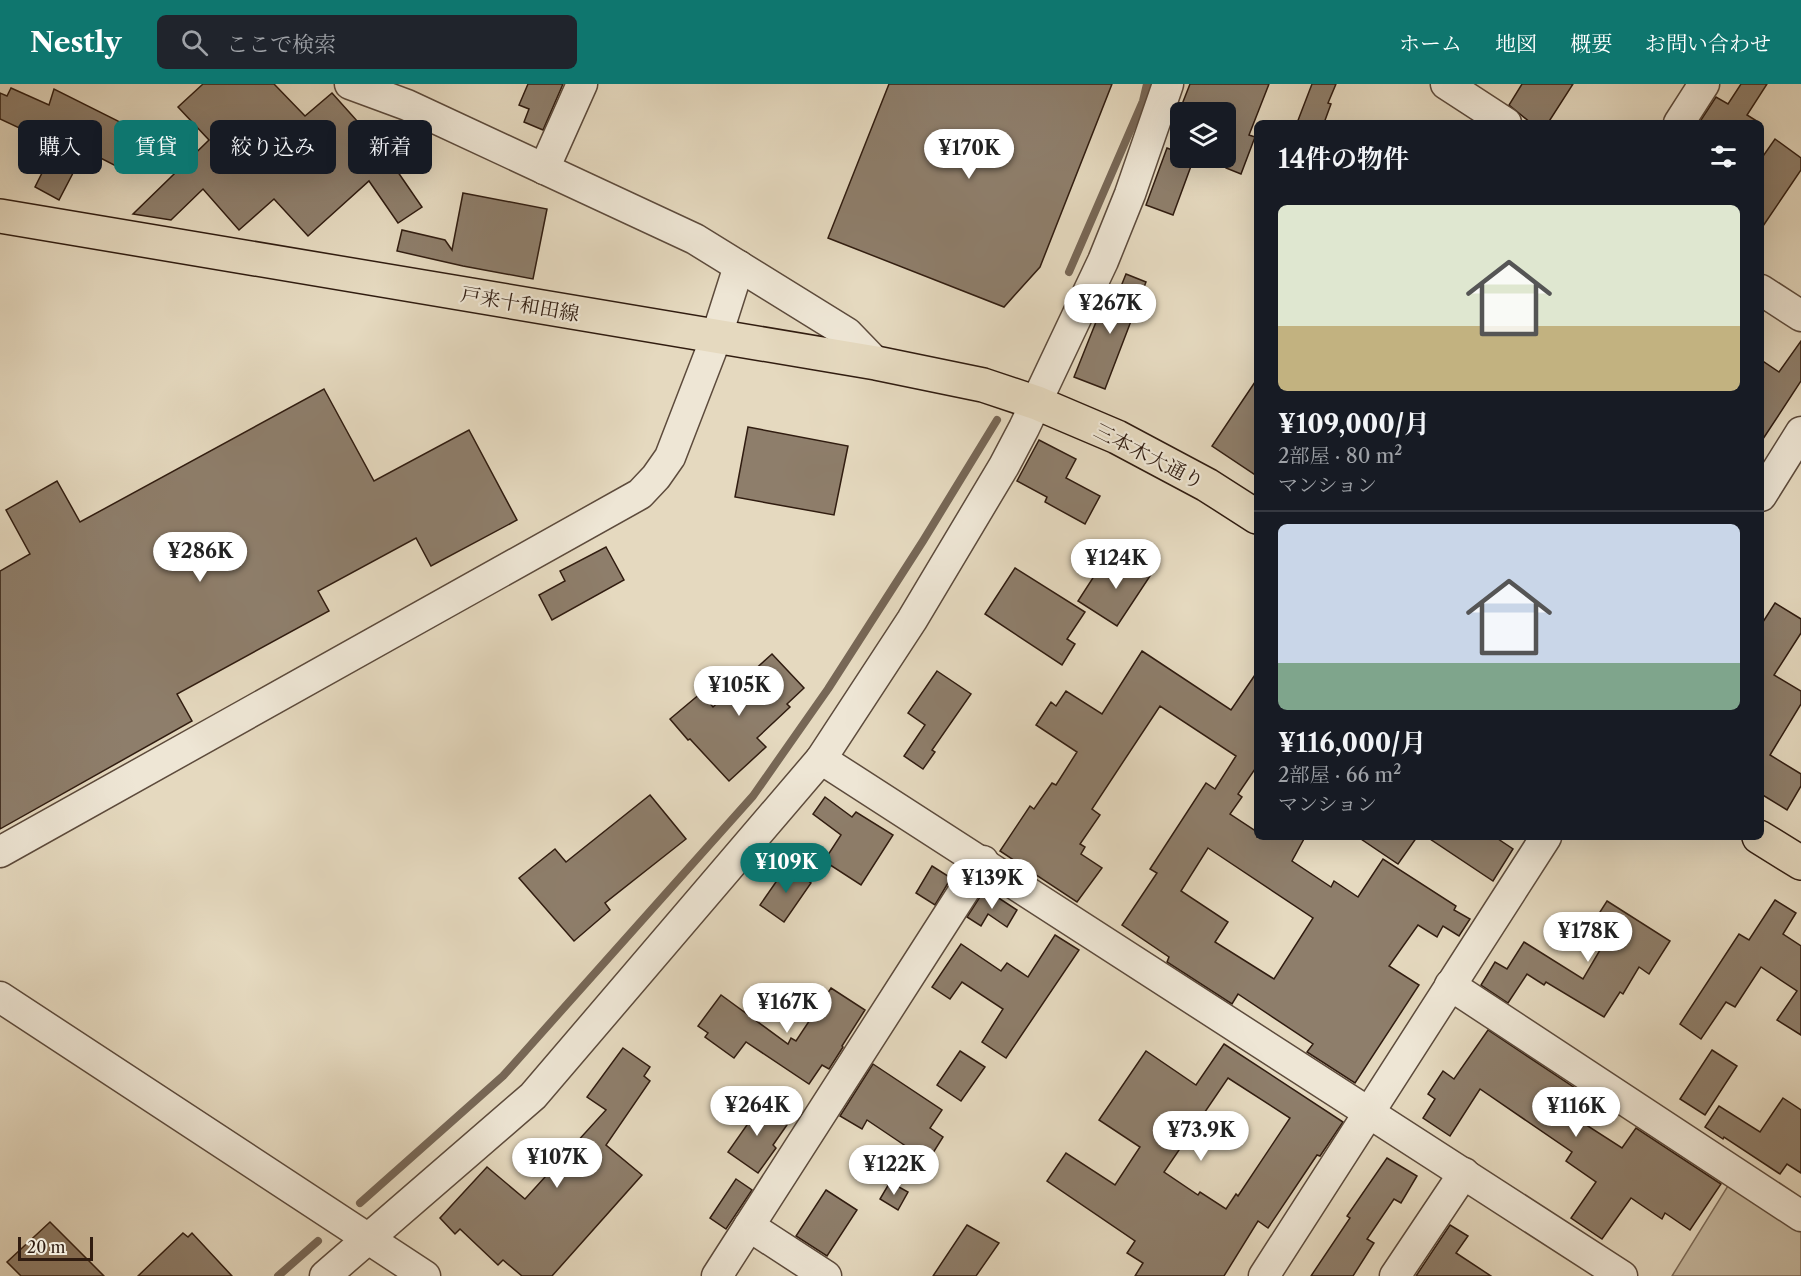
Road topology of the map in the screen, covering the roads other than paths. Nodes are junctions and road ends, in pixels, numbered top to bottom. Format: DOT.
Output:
graph roads {
  1 [pos="350,84"];
  2 [pos="582,84"];
  3 [pos="1168,84"];
  4 [pos="1446,84"];
  5 [pos="1704,84"];
  6 [pos="1501,120"];
  7 [pos="1681,120"];
  8 [pos="544,169"];
  9 [pos="0,216"];
  10 [pos="739,266"];
  11 [pos="1764,292"];
  12 [pos="1801,316"];
  13 [pos="716,338"];
  14 [pos="876,363"];
  15 [pos="1037,403"];
  16 [pos="1801,432"];
  17 [pos="1764,491"];
  18 [pos="1254,515"];
  19 [pos="821,759"];
  20 [pos="1544,840"];
  21 [pos="1764,840"];
  22 [pos="0,852"];
  23 [pos="982,861"];
  24 [pos="1801,863"];
  25 [pos="1450,985"];
  26 [pos="0,997"];
  27 [pos="1369,1114"];
  28 [pos="1464,1173"];
  29 [pos="1801,1216"];
  30 [pos="749,1226"];
  31 [pos="369,1240"];
  32 [pos="325,1276"];
  33 [pos="424,1276"];
  34 [pos="717,1276"];
  35 [pos="826,1276"];
  36 [pos="1264,1276"];
  37 [pos="1395,1276"];
  38 [pos="1622,1276"];
  1 -- 8 [label="street"];
  2 -- 8 [label="street"];
  3 -- 15 [label="street"];
  4 -- 6 [label="street"];
  5 -- 7 [label="street"];
  8 -- 10 [label="street"];
  9 -- 13 [label="main road, 戸来十和田線"];
  10 -- 13 [label="street"];
  10 -- 14 [label="street"];
  11 -- 12 [label="street"];
  13 -- 14 [label="main road, 戸来十和田線"];
  13 -- 22 [label="street"];
  14 -- 15 [label="main road, 戸来十和田線"];
  15 -- 18 [label="main road, 三本木大通り"];
  15 -- 19 [label="street"];
  16 -- 17 [label="street"];
  19 -- 23 [label="street"];
  19 -- 31 [label="street"];
  20 -- 25 [label="street"];
  21 -- 24 [label="main road"];
  23 -- 27 [label="street"];
  23 -- 30 [label="street"];
  25 -- 27 [label="street"];
  25 -- 29 [label="street"];
  26 -- 31 [label="street"];
  27 -- 28 [label="street"];
  27 -- 36 [label="street"];
  28 -- 37 [label="street"];
  28 -- 38 [label="street"];
  30 -- 34 [label="street"];
  30 -- 35 [label="street"];
  31 -- 32 [label="street"];
  31 -- 33 [label="street"];
}
